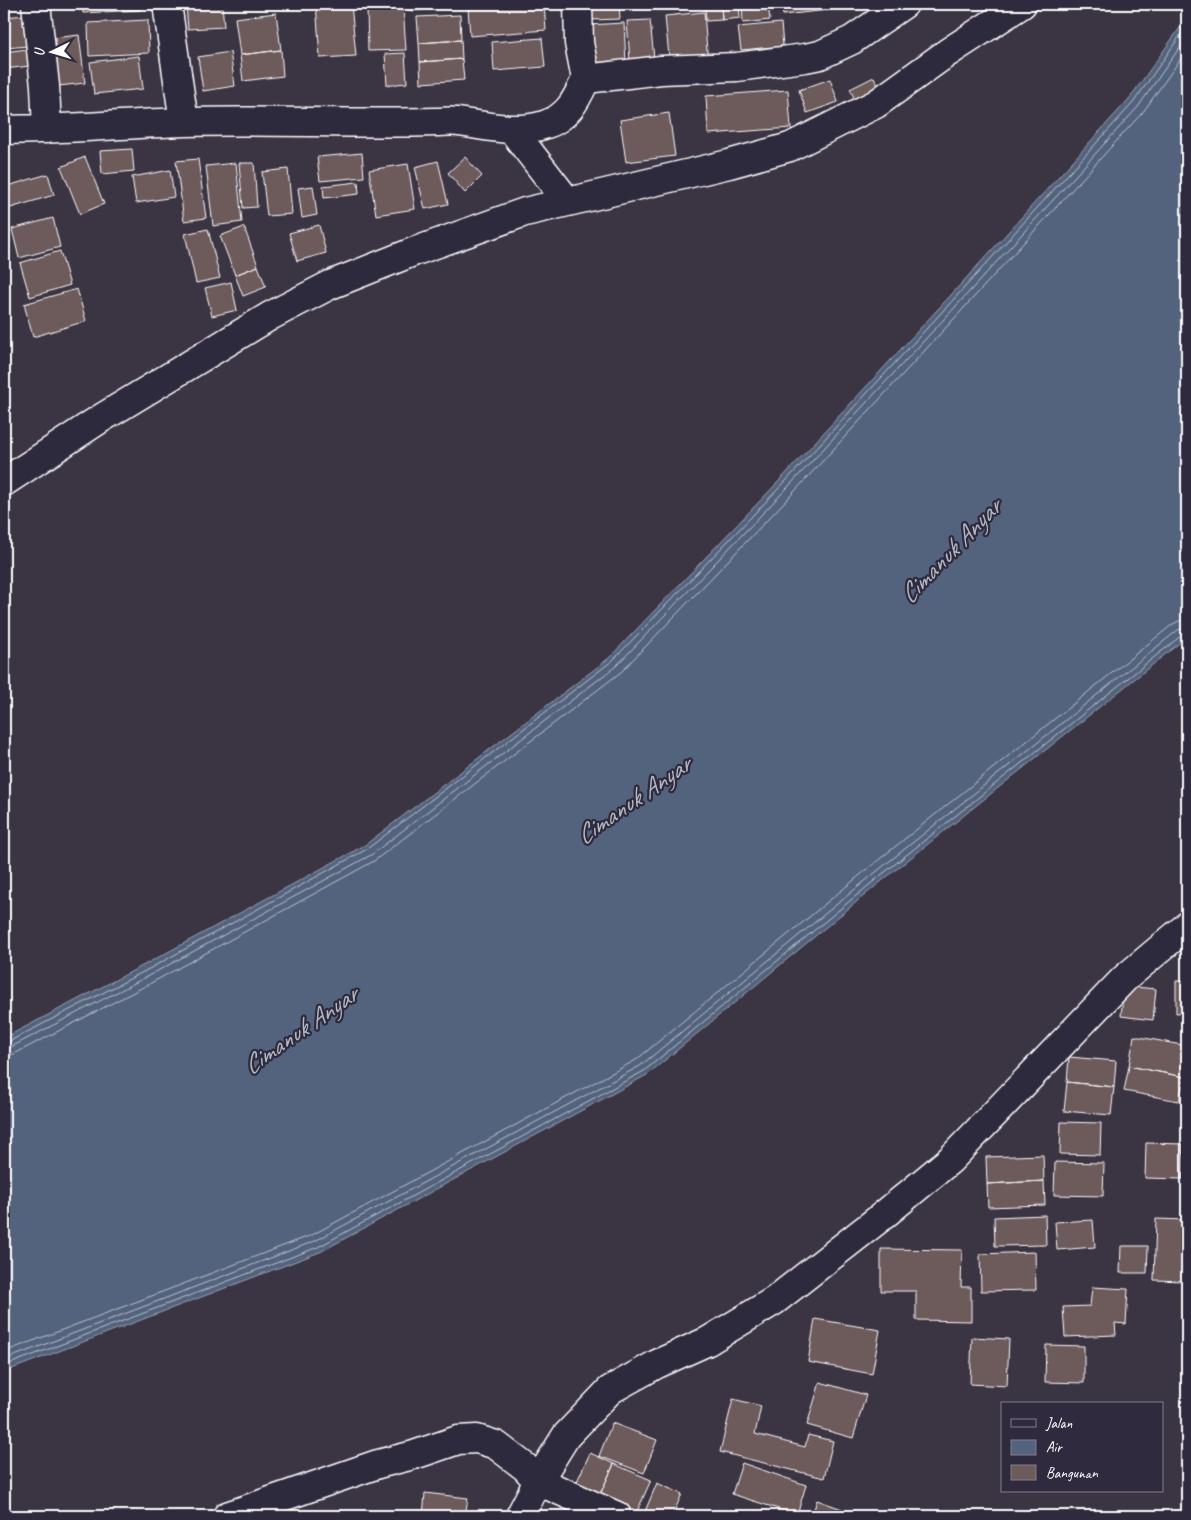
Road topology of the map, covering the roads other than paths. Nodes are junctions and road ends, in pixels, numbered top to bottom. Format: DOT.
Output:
graph roads {
  1 [pos="36,4"];
  2 [pos="167,4"];
  3 [pos="578,4"];
  4 [pos="904,4"];
  5 [pos="1022,4"];
  6 [pos="586,80"];
  7 [pos="184,122"];
  8 [pos="47,129"];
  9 [pos="4,130"];
  10 [pos="512,130"];
  11 [pos="567,201"];
  12 [pos="4,482"];
  13 [pos="1187,926"];
  14 [pos="538,1481"];
  15 [pos="227,1516"];
  16 [pos="520,1516"];
  17 [pos="617,1516"];
  1 -- 8 [label="street"];
  2 -- 7 [label="street"];
  3 -- 6 [label="street"];
  4 -- 6 [label="street"];
  5 -- 11 [label="street"];
  6 -- 10 [label="street"];
  7 -- 8 [label="street"];
  7 -- 10 [label="street"];
  8 -- 9 [label="street"];
  10 -- 11 [label="street"];
  11 -- 12 [label="street"];
  13 -- 14 [label="street"];
  14 -- 15 [label="street"];
  14 -- 16 [label="street"];
  14 -- 17 [label="street"];
}
